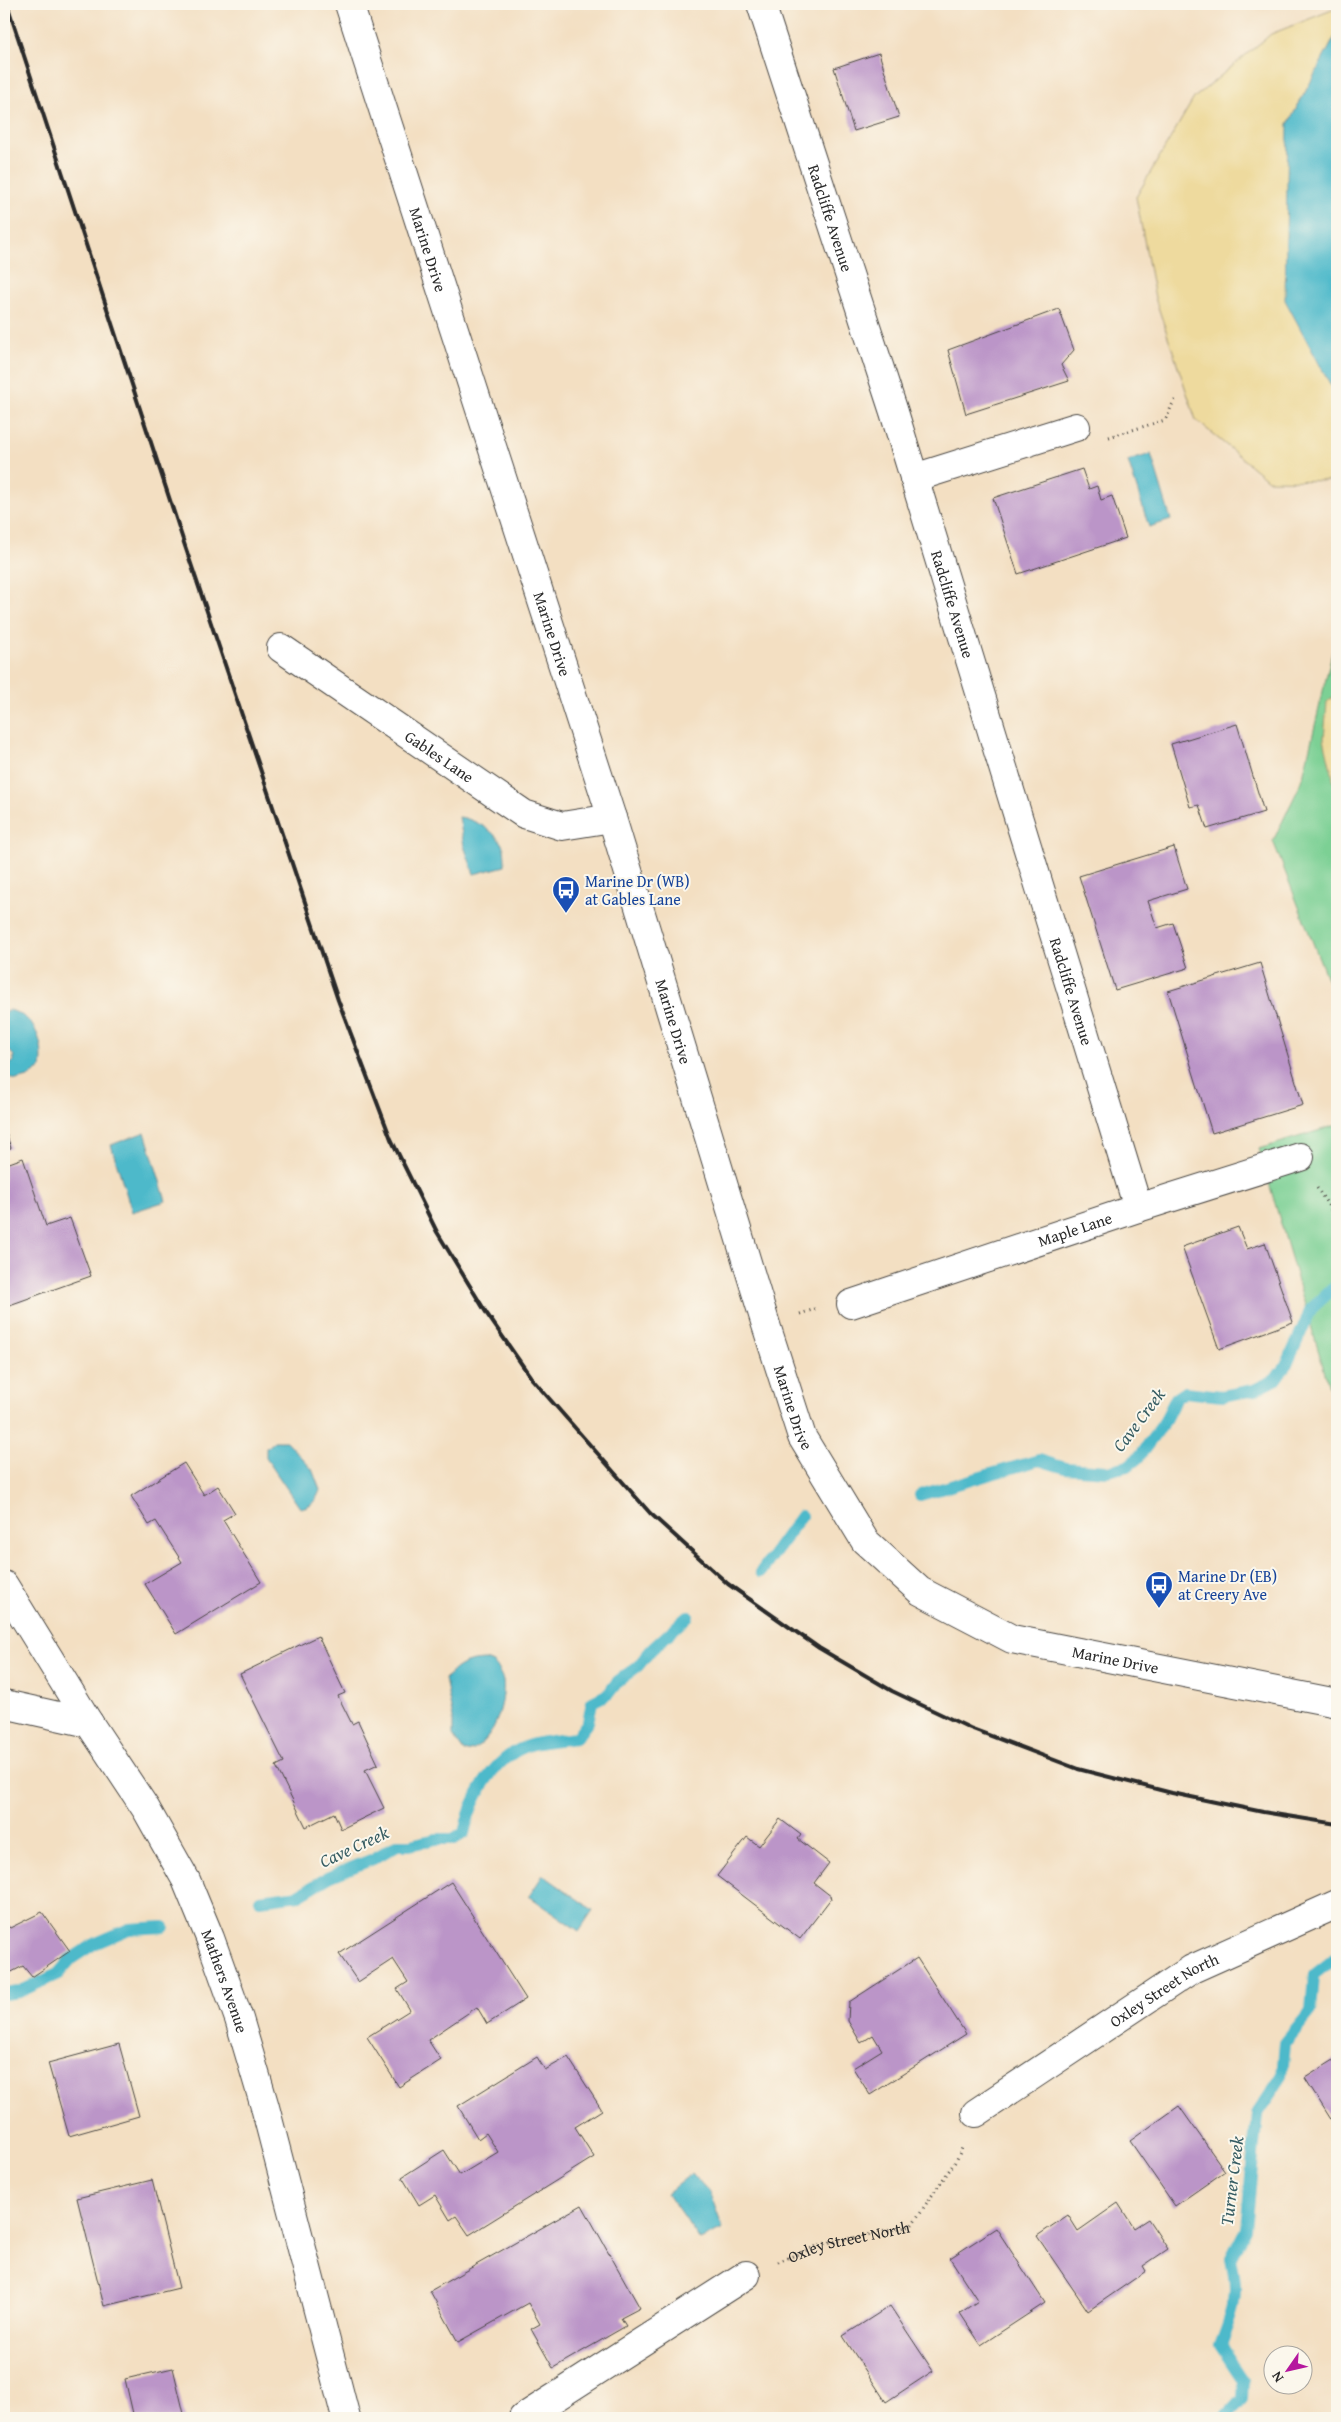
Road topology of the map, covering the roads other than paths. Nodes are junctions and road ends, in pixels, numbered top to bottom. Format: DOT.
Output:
graph roads {
  1 [pos="349,4"];
  2 [pos="761,4"];
  3 [pos="1076,428"];
  4 [pos="914,478"];
  5 [pos="281,648"];
  6 [pos="612,818"];
  7 [pos="1300,1157"];
  8 [pos="1138,1208"];
  9 [pos="851,1304"];
  10 [pos="4,1585"];
  11 [pos="1337,1703"];
  12 [pos="4,1704"];
  13 [pos="89,1723"];
  14 [pos="1337,1904"];
  15 [pos="976,2113"];
  16 [pos="746,2275"];
  17 [pos="346,2418"];
  18 [pos="523,2418"];
  1 -- 6 [label="street, Marine Drive"];
  2 -- 4 [label="street, Radcliffe Avenue"];
  3 -- 4 [label="street"];
  4 -- 8 [label="street, Radcliffe Avenue"];
  5 -- 6 [label="street, Gables Lane"];
  6 -- 11 [label="street, Marine Drive"];
  7 -- 8 [label="street, Maple Lane"];
  8 -- 9 [label="street, Maple Lane"];
  10 -- 13 [label="street, Mathers Avenue"];
  12 -- 13 [label="street"];
  13 -- 17 [label="street, Mathers Avenue"];
  14 -- 15 [label="street, Oxley Street North"];
  16 -- 18 [label="street"];
}
